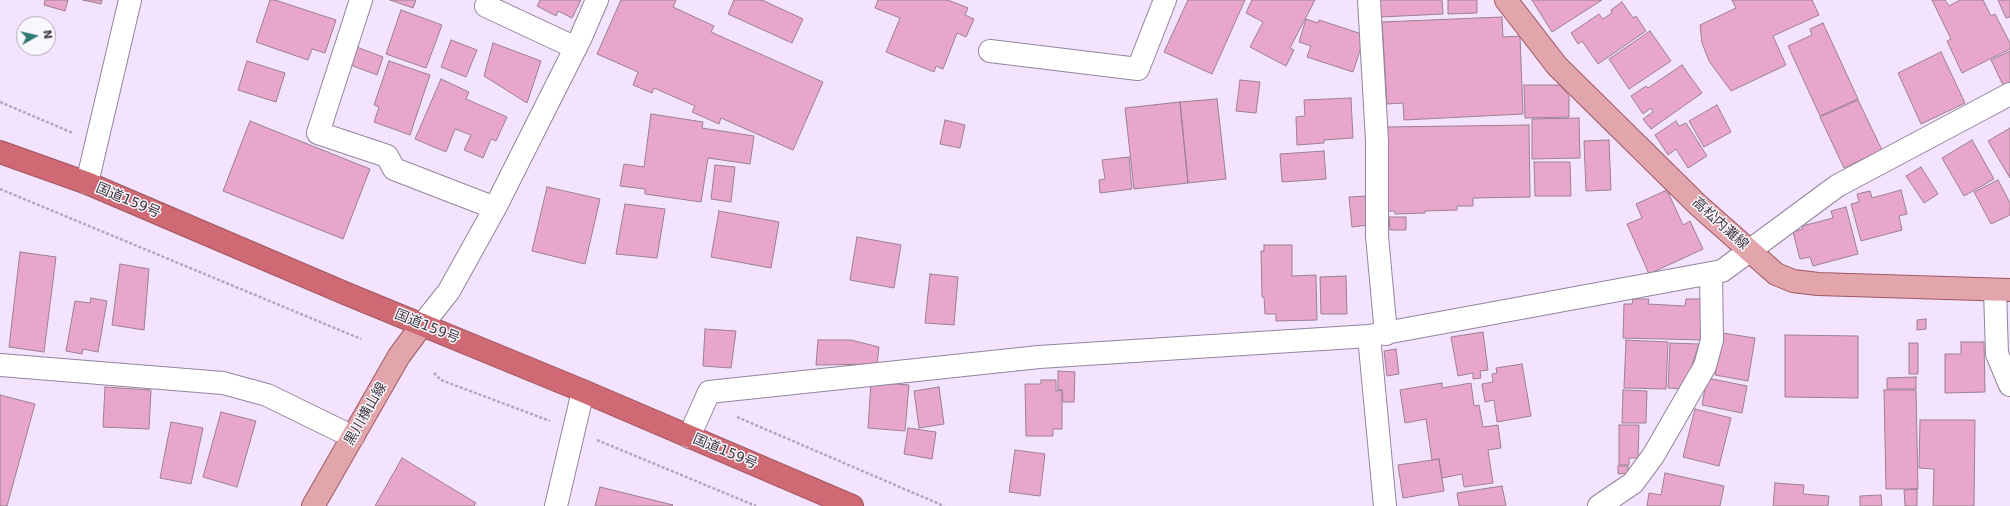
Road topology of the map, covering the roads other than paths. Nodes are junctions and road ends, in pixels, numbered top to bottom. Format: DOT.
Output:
graph roads {
  1 [pos="130,0"];
  2 [pos="361,0"];
  3 [pos="597,0"];
  4 [pos="1165,0"];
  5 [pos="1369,0"];
  6 [pos="1506,0"];
  7 [pos="486,6"];
  8 [pos="576,48"];
  9 [pos="990,51"];
  10 [pos="2010,94"];
  11 [pos="0,152"];
  12 [pos="87,184"];
  13 [pos="495,208"];
  14 [pos="1750,250"];
  15 [pos="1711,273"];
  16 [pos="2003,290"];
  17 [pos="422,325"];
  18 [pos="1378,335"];
  19 [pos="0,365"];
  20 [pos="2010,385"];
  21 [pos="583,391"];
  22 [pos="353,437"];
  23 [pos="689,437"];
  24 [pos="313,506"];
  25 [pos="556,506"];
  26 [pos="852,506"];
  27 [pos="1385,506"];
  28 [pos="1599,506"];
  1 -- 12 [label="street"];
  2 -- 13 [label="street"];
  3 -- 8 [label="street"];
  4 -- 9 [label="street"];
  5 -- 18 [label="street"];
  6 -- 14 [label="main road, 高松内灘線"];
  7 -- 8 [label="street"];
  8 -- 13 [label="street"];
  10 -- 14 [label="street"];
  11 -- 12 [label="highway, 国道159号"];
  12 -- 17 [label="highway, 国道159号"];
  13 -- 17 [label="street"];
  14 -- 15 [label="street"];
  14 -- 16 [label="main road, 高松内灘線"];
  15 -- 18 [label="street"];
  15 -- 28 [label="street"];
  16 -- 20 [label="street"];
  17 -- 21 [label="highway, 国道159号"];
  17 -- 22 [label="main road, 黒川横山線"];
  18 -- 23 [label="street"];
  18 -- 27 [label="street"];
  19 -- 22 [label="street"];
  21 -- 23 [label="highway, 国道159号"];
  21 -- 25 [label="street"];
  22 -- 24 [label="main road, 黒川横山線"];
  23 -- 26 [label="highway, 国道159号"];
}
